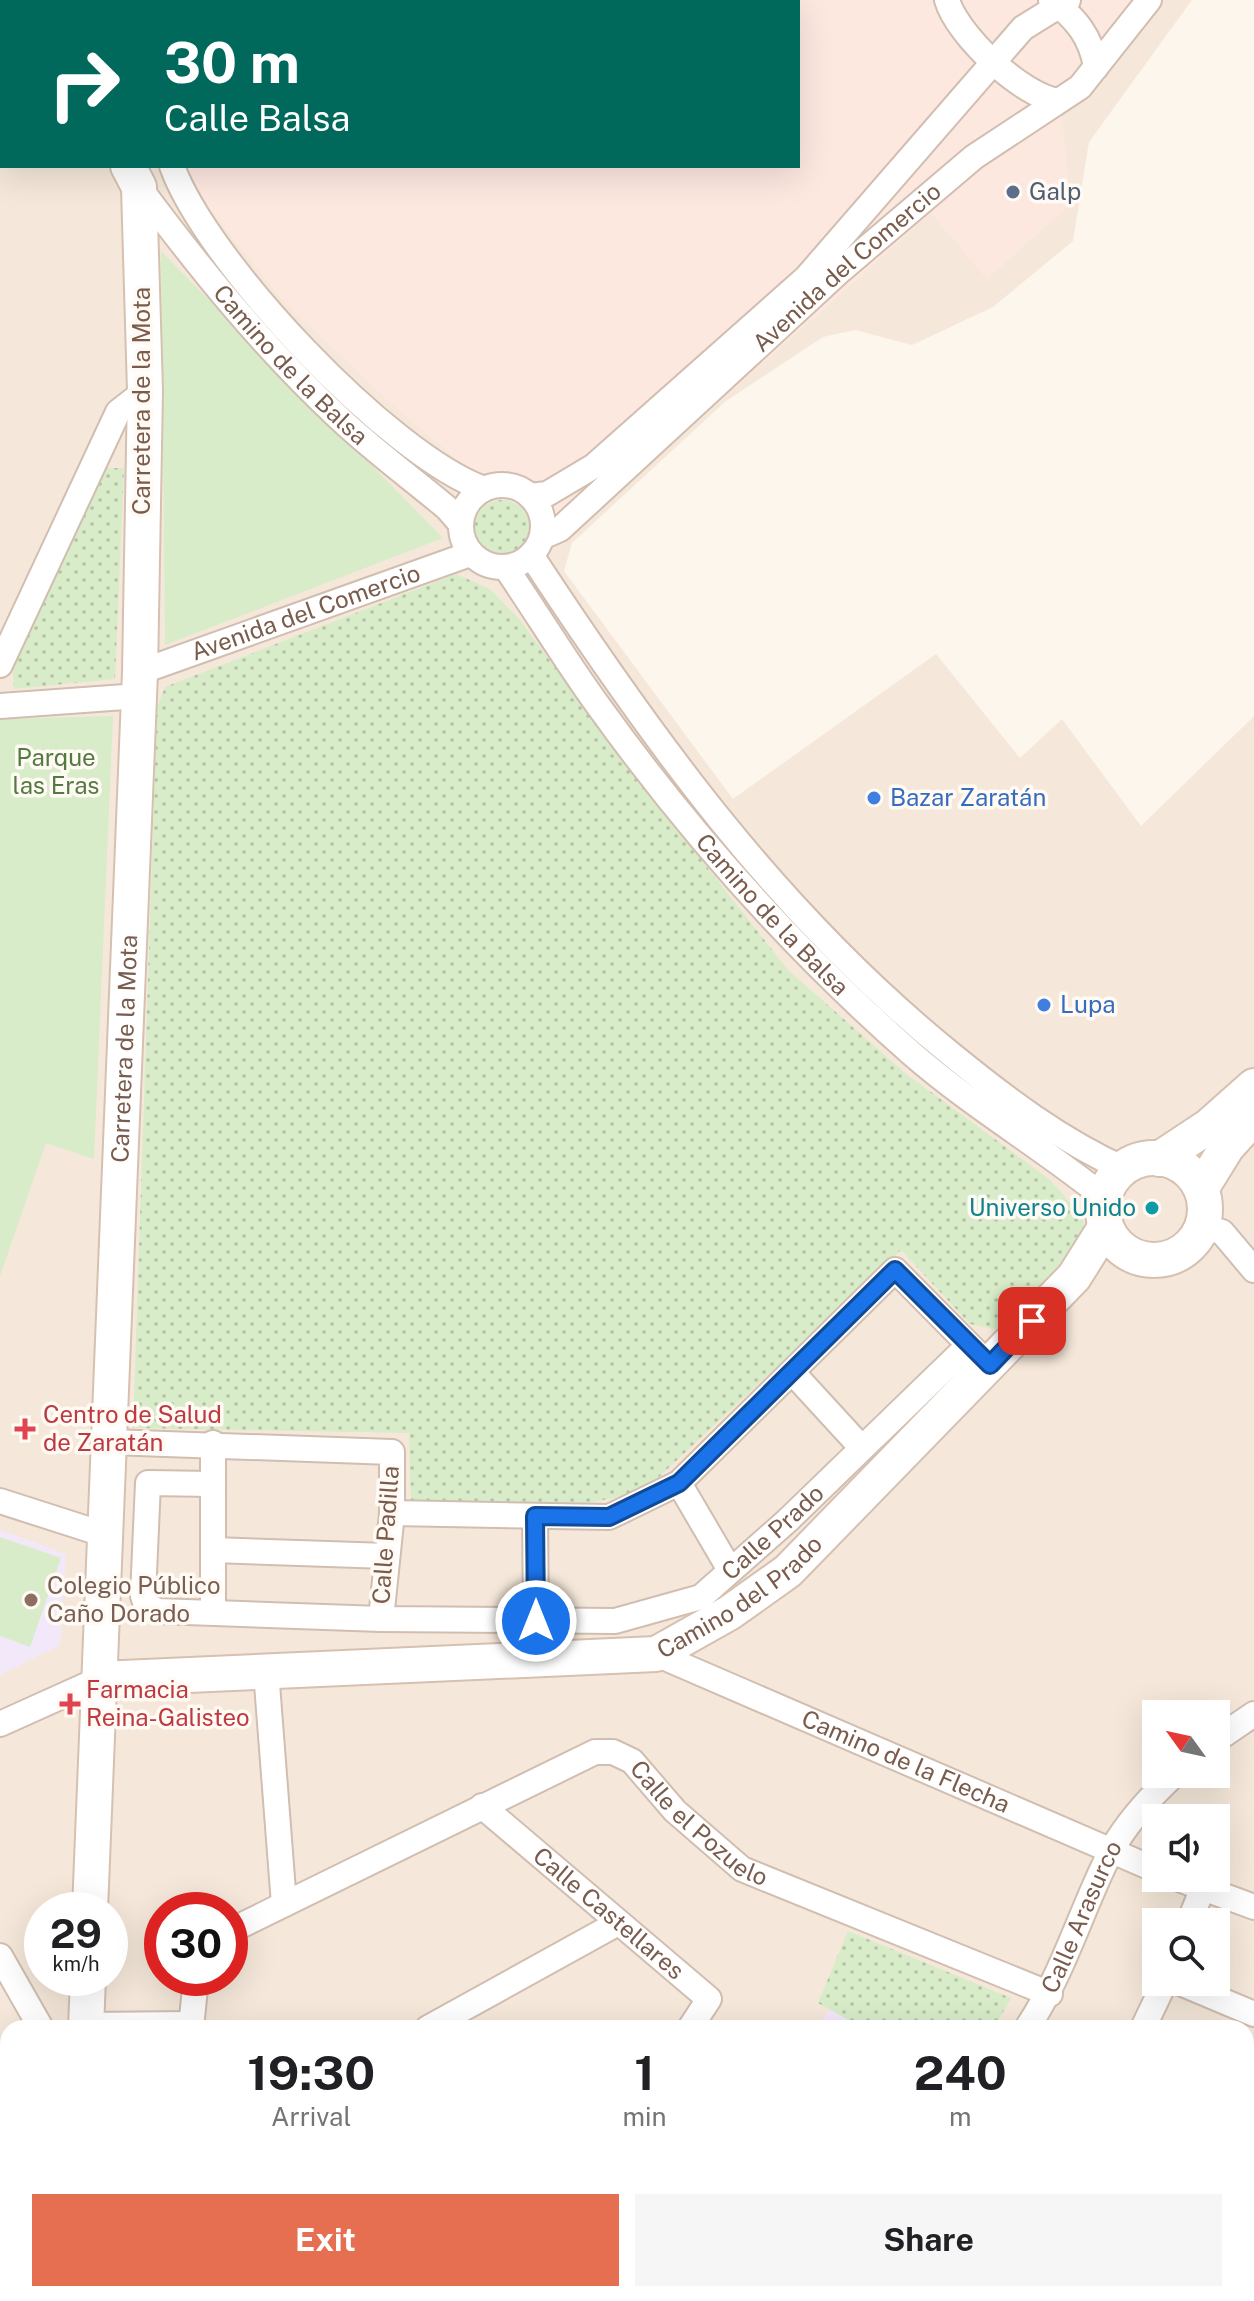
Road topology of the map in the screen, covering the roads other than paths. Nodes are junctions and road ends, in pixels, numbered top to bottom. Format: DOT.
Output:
graph roads {
  1 [pos="947,0"];
  2 [pos="1149,0"];
  3 [pos="1059,2"];
  4 [pos="993,61"];
  5 [pos="1096,67"];
  6 [pos="1058,101"];
  7 [pos="173,168"];
  8 [pos="134,176"];
  9 [pos="145,391"];
  10 [pos="484,489"];
  11 [pos="530,496"];
  12 [pos="460,523"];
  13 [pos="536,546"];
  14 [pos="470,554"];
  15 [pos="506,568"];
  16 [pos="0,665"];
  17 [pos="139,684"];
  18 [pos="0,706"];
  19 [pos="1254,1086"];
  20 [pos="1254,1117"];
  21 [pos="1159,1159"];
  22 [pos="1124,1169"];
  23 [pos="1201,1189"];
  24 [pos="1106,1212"];
  25 [pos="1202,1227"];
  26 [pos="1129,1253"];
  27 [pos="1254,1270"];
  28 [pos="1074,1277"];
  29 [pos="980,1355"];
  30 [pos="793,1373"];
  31 [pos="110,1442"];
  32 [pos="213,1443"];
  33 [pos="860,1446"];
  34 [pos="679,1483"];
  35 [pos="213,1484"];
  36 [pos="0,1501"];
  37 [pos="392,1513"];
  38 [pos="535,1516"];
  39 [pos="106,1535"];
  40 [pos="213,1550"];
  41 [pos="387,1556"];
  42 [pos="730,1570"];
  43 [pos="788,1571"];
  44 [pos="213,1612"];
  45 [pos="729,1613"];
  46 [pos="381,1619"];
  47 [pos="536,1621"];
  48 [pos="656,1654"];
  49 [pos="266,1671"];
  50 [pos="100,1679"];
  51 [pos="1254,1714"];
  52 [pos="0,1724"];
  53 [pos="1230,1730"];
  54 [pos="1160,1788"];
  55 [pos="482,1806"];
  56 [pos="1110,1853"];
  57 [pos="1142,1865"];
  58 [pos="91,1892"];
  59 [pos="1214,1892"];
  60 [pos="284,1904"];
  61 [pos="1254,1907"];
  62 [pos="248,1922"];
  63 [pos="618,1923"];
  64 [pos="0,1956"];
  65 [pos="1050,1994"];
  66 [pos="87,1996"];
  67 [pos="194,1996"];
  68 [pos="1158,1996"];
  69 [pos="1211,1996"];
  70 [pos="1254,2014"];
  71 [pos="36,2020"];
  72 [pos="86,2020"];
  73 [pos="192,2020"];
  74 [pos="442,2020"];
  75 [pos="695,2020"];
  76 [pos="1032,2020"];
  77 [pos="1147,2020"];
  1 -- 4 [label="street"];
  2 -- 5 [label="street, Avenida del Comercio"];
  3 -- 4 [label="street, Avenida del Comercio"];
  3 -- 5 [label="street"];
  4 -- 6 [label="street"];
  4 -- 11 [label="street, Avenida del Comercio"];
  5 -- 6 [label="street, Avenida del Comercio"];
  6 -- 13 [label="street, Avenida del Comercio"];
  7 -- 10 [label="street, Camino de la Balsa"];
  8 -- 9 [label="main road, Carretera de la Mota"];
  8 -- 12 [label="street, Camino de la Balsa"];
  9 -- 16 [label="street"];
  9 -- 17 [label="main road, Carretera de la Mota"];
  10 -- 11 [label="street"];
  10 -- 12 [label="street"];
  11 -- 13 [label="street"];
  12 -- 14 [label="street"];
  13 -- 15 [label="street"];
  13 -- 22 [label="street, Camino de la Balsa"];
  14 -- 15 [label="street"];
  14 -- 17 [label="street, Avenida del Comercio"];
  15 -- 24 [label="street, Camino de la Balsa"];
  17 -- 18 [label="street, Avenida del Comercio"];
  17 -- 31 [label="main road, Carretera de la Mota"];
  19 -- 21 [label="main road"];
  20 -- 23 [label="main road"];
  21 -- 22 [label="main road"];
  21 -- 23 [label="main road"];
  22 -- 24 [label="main road"];
  23 -- 25 [label="main road"];
  24 -- 26 [label="main road"];
  24 -- 28 [label="main road, Camino del Prado"];
  25 -- 26 [label="main road"];
  25 -- 27 [label="street"];
  26 -- 28 [label="main road, Camino del Prado"];
  28 -- 29 [label="main road, Camino del Prado"];
  29 -- 30 [label="street"];
  29 -- 33 [label="street, Calle Prado"];
  29 -- 43 [label="main road, Camino del Prado"];
  30 -- 33 [label="street"];
  30 -- 34 [label="street"];
  31 -- 32 [label="street"];
  31 -- 39 [label="main road, Carretera de la Mota"];
  32 -- 35 [label="street"];
  32 -- 37 [label="street, Calle Padilla"];
  33 -- 42 [label="street, Calle Prado"];
  34 -- 38 [label="street"];
  34 -- 42 [label="street"];
  35 -- 40 [label="street"];
  35 -- 44 [label="street, Calle Prado"];
  36 -- 39 [label="street"];
  37 -- 38 [label="street"];
  37 -- 41 [label="street, Calle Padilla"];
  38 -- 47 [label="street"];
  39 -- 50 [label="main road, Carretera de la Mota"];
  40 -- 41 [label="street"];
  40 -- 44 [label="street"];
  41 -- 46 [label="street, Calle Padilla"];
  42 -- 43 [label="street"];
  42 -- 45 [label="street"];
  42 -- 47 [label="street, Calle Prado"];
  43 -- 45 [label="main road, Camino del Prado"];
  44 -- 46 [label="street, Calle Prado"];
  45 -- 48 [label="main road, Camino del Prado"];
  46 -- 47 [label="street, Calle Prado"];
  48 -- 49 [label="main road, Camino del Prado"];
  48 -- 56 [label="street, Camino de la Flecha"];
  49 -- 50 [label="main road, Camino del Prado"];
  49 -- 60 [label="street"];
  50 -- 52 [label="street"];
  50 -- 58 [label="main road, Carretera de la Mota"];
  51 -- 53 [label="street"];
  54 -- 56 [label="street, Calle Arasurco"];
  55 -- 60 [label="street, Calle el Pozuelo"];
  55 -- 63 [label="street, Calle Castellares"];
  55 -- 65 [label="street, Calle el Pozuelo"];
  56 -- 57 [label="street, Camino de la Flecha"];
  56 -- 65 [label="street, Calle Arasurco"];
  59 -- 61 [label="street"];
  60 -- 62 [label="street, Calle el Pozuelo"];
  63 -- 74 [label="street"];
  63 -- 75 [label="street, Calle Castellares"];
  64 -- 71 [label="street"];
  65 -- 76 [label="street, Calle Arasurco"];
  66 -- 72 [label="main road"];
  67 -- 73 [label="street"];
  68 -- 77 [label="street"];
  69 -- 70 [label="street"];
}
